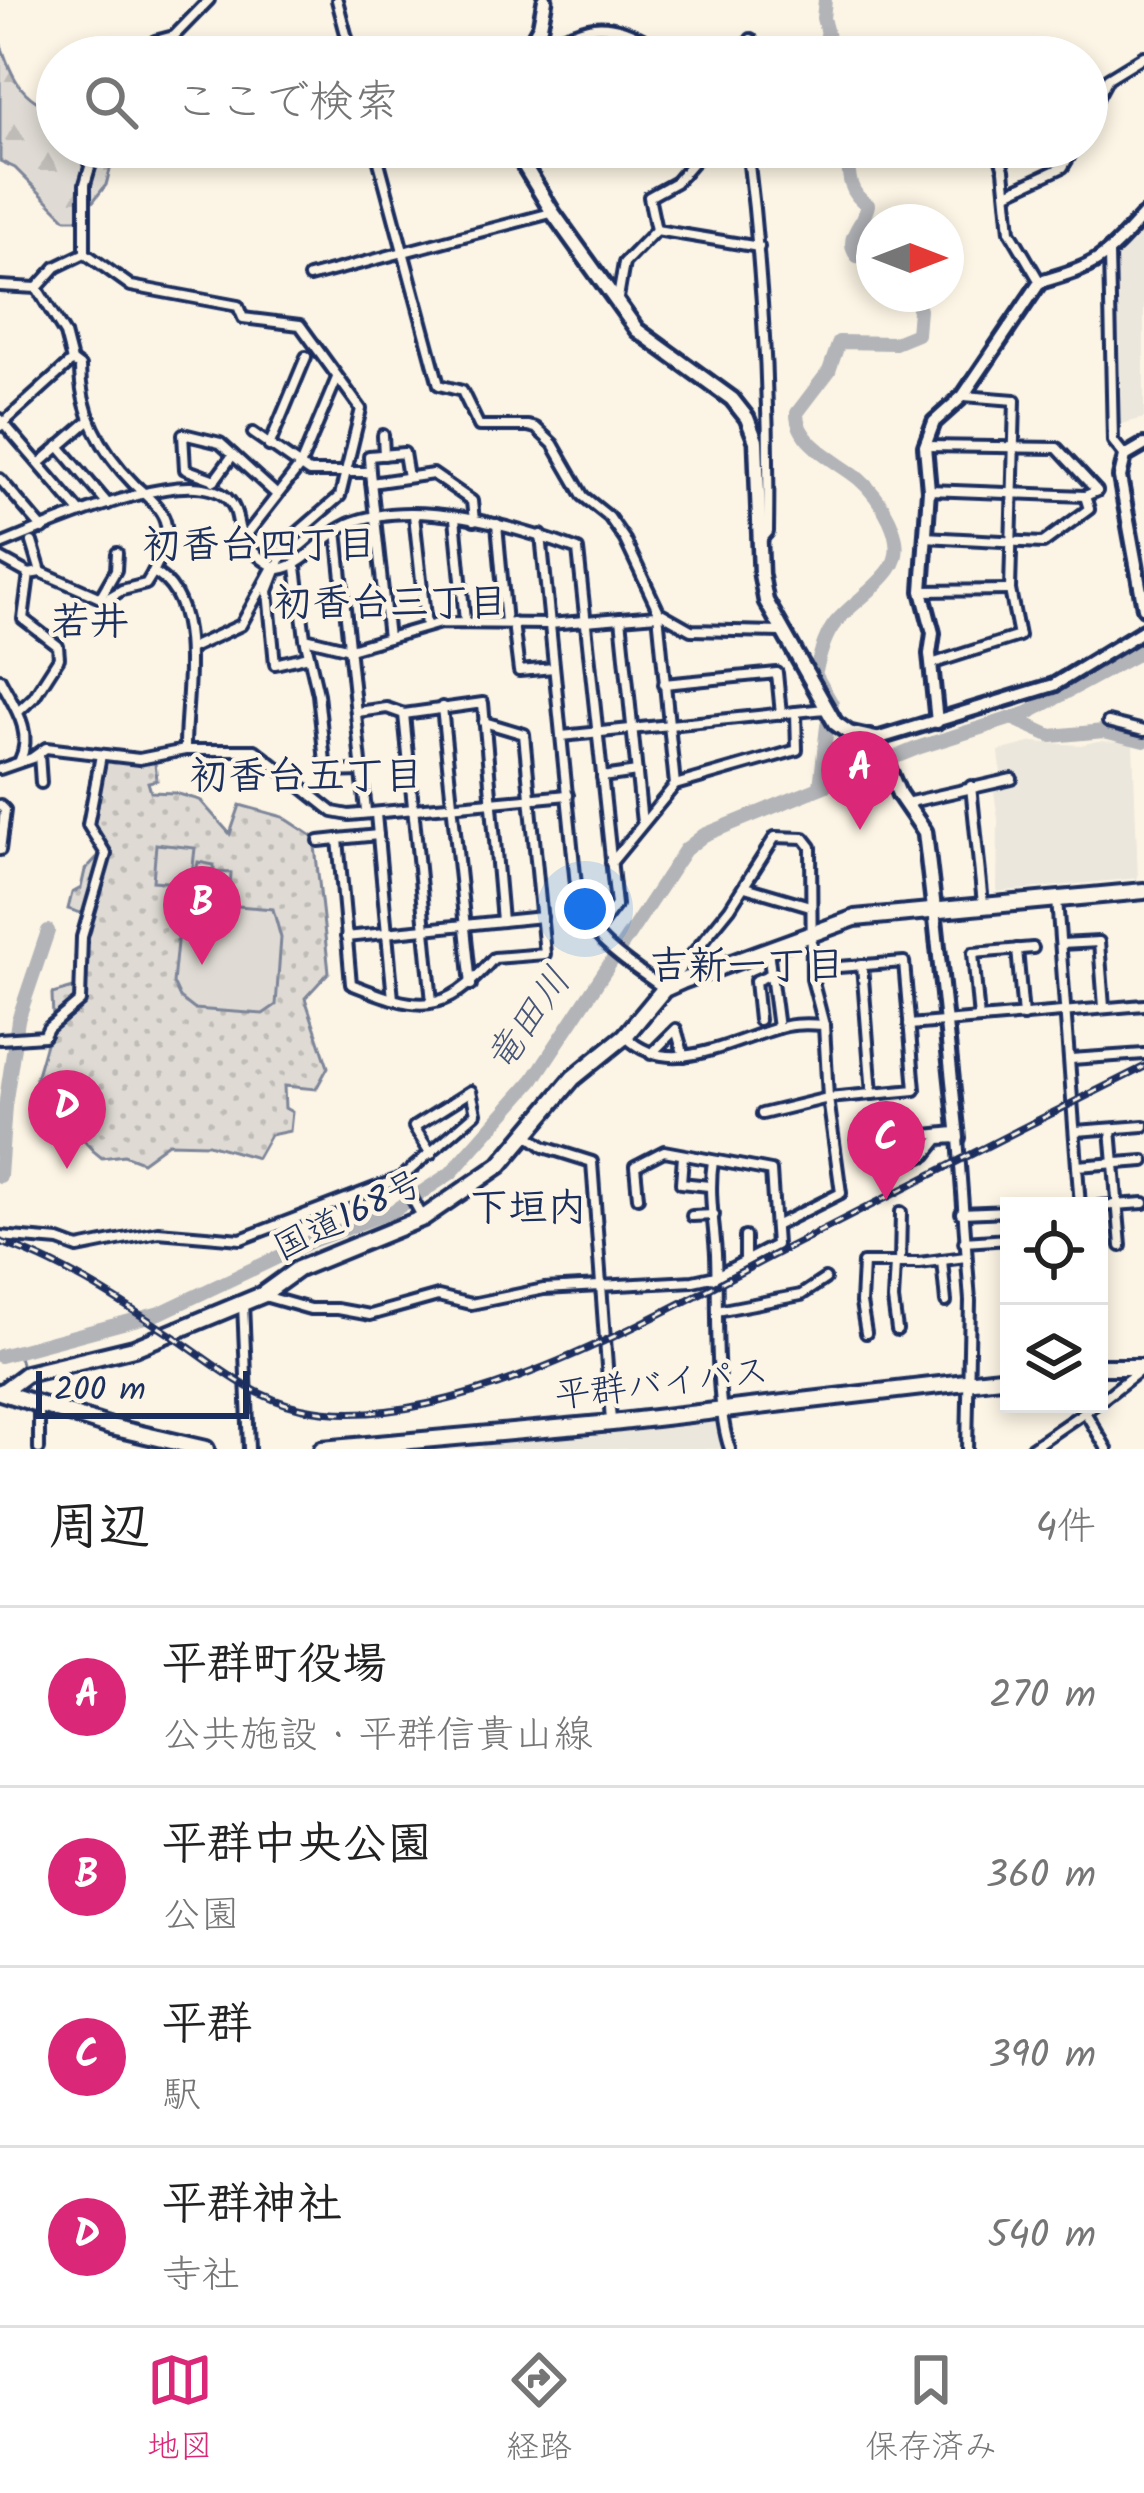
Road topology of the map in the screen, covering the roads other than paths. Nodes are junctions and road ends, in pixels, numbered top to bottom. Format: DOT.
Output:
graph roads {
  1 [pos="209,0"];
  2 [pos="337,0"];
  3 [pos="544,0"];
  4 [pos="174,36"];
  5 [pos="346,36"];
  6 [pos="534,36"];
  7 [pos="563,36"];
  8 [pos="631,36"];
  9 [pos="1144,56"];
  10 [pos="1108,78"];
  11 [pos="90,168"];
  12 [pos="381,168"];
  13 [pos="526,168"];
  14 [pos="688,168"];
  15 [pos="750,168"];
  16 [pos="1002,168"];
  17 [pos="1062,168"];
  18 [pos="1007,193"];
  19 [pos="553,213"];
  20 [pos="1144,215"];
  21 [pos="656,230"];
  22 [pos="759,247"];
  23 [pos="403,253"];
  24 [pos="85,254"];
  25 [pos="1108,254"];
  26 [pos="309,277"];
  27 [pos="1040,282"];
  28 [pos="0,286"];
  29 [pos="37,287"];
  30 [pos="619,305"];
  31 [pos="306,357"];
  32 [pos="72,362"];
  33 [pos="337,378"];
  34 [pos="963,396"];
  35 [pos="90,419"];
  36 [pos="2,423"];
  37 [pos="253,433"];
  38 [pos="383,434"];
  39 [pos="1144,445"];
  40 [pos="59,446"];
  41 [pos="269,446"];
  42 [pos="925,446"];
  43 [pos="1015,446"];
  44 [pos="233,455"];
  45 [pos="384,455"];
  46 [pos="1125,455"];
  47 [pos="40,463"];
  48 [pos="300,466"];
  49 [pos="344,473"];
  50 [pos="371,477"];
  51 [pos="408,477"];
  52 [pos="0,478"];
  53 [pos="214,484"];
  54 [pos="928,490"];
  55 [pos="142,492"];
  56 [pos="276,494"];
  57 [pos="1013,494"];
  58 [pos="1085,496"];
  59 [pos="108,504"];
  60 [pos="82,513"];
  61 [pos="376,515"];
  62 [pos="414,515"];
  63 [pos="455,518"];
  64 [pos="474,521"];
  65 [pos="497,524"];
  66 [pos="1144,526"];
  67 [pos="43,529"];
  68 [pos="1127,529"];
  69 [pos="338,530"];
  70 [pos="541,535"];
  71 [pos="923,537"];
  72 [pos="244,538"];
  73 [pos="760,541"];
  74 [pos="32,542"];
  75 [pos="1012,542"];
  76 [pos="0,545"];
  77 [pos="117,554"];
  78 [pos="0,558"];
  79 [pos="296,567"];
  80 [pos="276,568"];
  81 [pos="41,572"];
  82 [pos="154,572"];
  83 [pos="29,574"];
  84 [pos="1010,590"];
  85 [pos="922,592"];
  86 [pos="100,598"];
  87 [pos="1144,608"];
  88 [pos="658,613"];
  89 [pos="621,618"];
  90 [pos="585,620"];
  91 [pos="465,621"];
  92 [pos="509,623"];
  93 [pos="549,624"];
  94 [pos="426,626"];
  95 [pos="1144,630"];
  96 [pos="781,632"];
  97 [pos="305,638"];
  98 [pos="388,638"];
  99 [pos="191,648"];
  100 [pos="350,649"];
  101 [pos="308,656"];
  102 [pos="931,664"];
  103 [pos="554,668"];
  104 [pos="664,684"];
  105 [pos="2,686"];
  106 [pos="442,707"];
  107 [pos="825,709"];
  108 [pos="19,711"];
  109 [pos="357,712"];
  110 [pos="796,712"];
  111 [pos="404,714"];
  112 [pos="781,714"];
  113 [pos="484,722"];
  114 [pos="937,722"];
  115 [pos="1108,722"];
  116 [pos="668,725"];
  117 [pos="633,729"];
  118 [pos="1144,731"];
  119 [pos="598,733"];
  120 [pos="562,736"];
  121 [pos="879,745"];
  122 [pos="185,750"];
  123 [pos="39,753"];
  124 [pos="101,755"];
  125 [pos="20,762"];
  126 [pos="3,763"];
  127 [pos="362,771"];
  128 [pos="638,772"];
  129 [pos="602,777"];
  130 [pos="1012,778"];
  131 [pos="41,783"];
  132 [pos="675,785"];
  133 [pos="971,786"];
  134 [pos="568,795"];
  135 [pos="530,799"];
  136 [pos="491,803"];
  137 [pos="905,804"];
  138 [pos="0,805"];
  139 [pos="453,806"];
  140 [pos="414,810"];
  141 [pos="371,812"];
  142 [pos="642,824"];
  143 [pos="378,835"];
  144 [pos="338,839"];
  145 [pos="319,841"];
  146 [pos="0,850"];
  147 [pos="611,863"];
  148 [pos="745,887"];
  149 [pos="1144,891"];
  150 [pos="1057,899"];
  151 [pos="983,905"];
  152 [pos="810,906"];
  153 [pos="934,909"];
  154 [pos="542,917"];
  155 [pos="502,921"];
  156 [pos="464,925"];
  157 [pos="425,929"];
  158 [pos="387,932"];
  159 [pos="810,932"];
  160 [pos="346,937"];
  161 [pos="598,937"];
  162 [pos="1061,944"];
  163 [pos="768,947"];
  164 [pos="1033,947"];
  165 [pos="1017,949"];
  166 [pos="862,965"];
  167 [pos="812,969"];
  168 [pos="771,974"];
  169 [pos="471,985"];
  170 [pos="664,989"];
  171 [pos="393,999"];
  172 [pos="433,1002"];
  173 [pos="1144,1004"];
  174 [pos="1104,1007"];
  175 [pos="1067,1012"];
  176 [pos="1023,1016"];
  177 [pos="979,1019"];
  178 [pos="759,1020"];
  179 [pos="944,1022"];
  180 [pos="824,1024"];
  181 [pos="909,1025"];
  182 [pos="778,1028"];
  183 [pos="625,1036"];
  184 [pos="0,1040"];
  185 [pos="651,1054"];
  186 [pos="1144,1054"];
  187 [pos="684,1055"];
  188 [pos="1071,1059"];
  189 [pos="872,1094"];
  190 [pos="828,1098"];
  191 [pos="762,1114"];
  192 [pos="1144,1126"];
  193 [pos="1111,1129"];
  194 [pos="1076,1131"];
  195 [pos="526,1134"];
  196 [pos="957,1135"];
  197 [pos="431,1154"];
  198 [pos="683,1156"];
  199 [pos="712,1161"];
  200 [pos="1144,1161"];
  201 [pos="1114,1163"];
  202 [pos="1077,1166"];
  203 [pos="401,1178"];
  204 [pos="709,1186"];
  205 [pos="652,1190"];
  206 [pos="1079,1197"];
  207 [pos="1144,1204"];
  208 [pos="1118,1205"];
  209 [pos="1108,1206"];
  210 [pos="1000,1211"];
  211 [pos="420,1212"];
  212 [pos="901,1212"];
  213 [pos="961,1213"];
  214 [pos="714,1215"];
  215 [pos="692,1216"];
  216 [pos="775,1226"];
  217 [pos="0,1236"];
  218 [pos="745,1237"];
  219 [pos="1000,1240"];
  220 [pos="964,1242"];
  221 [pos="1121,1246"];
  222 [pos="966,1257"];
  223 [pos="942,1260"];
  224 [pos="746,1263"];
  225 [pos="898,1263"];
  226 [pos="716,1276"];
  227 [pos="825,1279"];
  228 [pos="602,1284"];
  229 [pos="262,1295"];
  230 [pos="946,1302"];
  231 [pos="243,1303"];
  232 [pos="717,1311"];
  233 [pos="896,1330"];
  234 [pos="866,1334"];
  235 [pos="1108,1367"];
  236 [pos="1144,1367"];
  237 [pos="1000,1378"];
  238 [pos="971,1382"];
  239 [pos="1,1392"];
  240 [pos="1108,1395"];
  241 [pos="39,1403"];
  242 [pos="723,1407"];
  243 [pos="1084,1413"];
  244 [pos="1086,1413"];
  245 [pos="612,1423"];
  246 [pos="372,1446"];
  247 [pos="39,1449"];
  248 [pos="206,1449"];
  249 [pos="249,1449"];
  250 [pos="322,1449"];
  251 [pos="730,1449"];
  252 [pos="967,1449"];
  253 [pos="1030,1449"];
  254 [pos="1107,1449"];
  1 -- 4 [label="street"];
  2 -- 5 [label="street"];
  3 -- 6 [label="main road"];
  7 -- 8 [label="street"];
  9 -- 10 [label="street"];
  11 -- 24 [label="street"];
  12 -- 23 [label="street"];
  13 -- 19 [label="main road"];
  14 -- 21 [label="street"];
  15 -- 22 [label="street"];
  16 -- 18 [label="street"];
  17 -- 18 [label="street"];
  18 -- 27 [label="street"];
  19 -- 23 [label="street"];
  19 -- 30 [label="main road"];
  20 -- 25 [label="street"];
  21 -- 22 [label="street"];
  21 -- 30 [label="street"];
  22 -- 73 [label="street"];
  23 -- 26 [label="street"];
  23 -- 88 [label="street"];
  24 -- 29 [label="street"];
  24 -- 33 [label="street"];
  25 -- 27 [label="street"];
  25 -- 46 [label="street"];
  27 -- 34 [label="street"];
  28 -- 29 [label="street"];
  29 -- 32 [label="street"];
  30 -- 73 [label="main road"];
  31 -- 41 [label="street"];
  32 -- 35 [label="street"];
  32 -- 36 [label="street"];
  33 -- 48 [label="street"];
  33 -- 49 [label="street"];
  34 -- 42 [label="street"];
  34 -- 43 [label="street"];
  35 -- 40 [label="street"];
  35 -- 55 [label="street"];
  36 -- 47 [label="street"];
  37 -- 41 [label="street"];
  38 -- 45 [label="street"];
  39 -- 46 [label="street"];
  40 -- 47 [label="street"];
  40 -- 59 [label="street"];
  41 -- 48 [label="street"];
  42 -- 43 [label="street"];
  42 -- 54 [label="street"];
  43 -- 57 [label="street"];
  43 -- 58 [label="street"];
  44 -- 53 [label="street"];
  44 -- 53 [label="street"];
  44 -- 56 [label="street"];
  45 -- 50 [label="street"];
  45 -- 51 [label="street"];
  46 -- 68 [label="street"];
  47 -- 60 [label="street"];
  48 -- 49 [label="street"];
  48 -- 56 [label="street"];
  49 -- 50 [label="street"];
  49 -- 80 [label="street"];
  50 -- 51 [label="street"];
  50 -- 61 [label="street"];
  51 -- 64 [label="street"];
  52 -- 67 [label="street"];
  53 -- 55 [label="street"];
  53 -- 72 [label="street"];
  54 -- 57 [label="street"];
  54 -- 71 [label="street"];
  55 -- 59 [label="street"];
  55 -- 82 [label="street"];
  56 -- 72 [label="street"];
  57 -- 58 [label="street"];
  57 -- 75 [label="street"];
  58 -- 75 [label="street"];
  59 -- 60 [label="street"];
  60 -- 67 [label="street"];
  61 -- 62 [label="street"];
  61 -- 69 [label="street"];
  61 -- 98 [label="street"];
  62 -- 63 [label="street"];
  62 -- 94 [label="street"];
  63 -- 64 [label="street"];
  63 -- 91 [label="street"];
  64 -- 65 [label="street"];
  65 -- 70 [label="street"];
  65 -- 92 [label="street"];
  66 -- 68 [label="street"];
  67 -- 76 [label="street"];
  68 -- 87 [label="street"];
  69 -- 79 [label="street"];
  69 -- 100 [label="street"];
  70 -- 90 [label="street"];
  70 -- 93 [label="street"];
  71 -- 75 [label="street"];
  71 -- 85 [label="street"];
  72 -- 80 [label="street"];
  73 -- 96 [label="main road"];
  74 -- 81 [label="street"];
  75 -- 84 [label="street"];
  77 -- 86 [label="street"];
  78 -- 83 [label="street"];
  79 -- 80 [label="street"];
  79 -- 97 [label="street"];
  80 -- 99 [label="street"];
  80 -- 101 [label="street"];
  81 -- 83 [label="street"];
  81 -- 86 [label="street"];
  82 -- 86 [label="street"];
  82 -- 99 [label="street"];
  83 -- 108 [label="street"];
  84 -- 85 [label="street"];
  84 -- 102 [label="street"];
  85 -- 102 [label="street"];
  88 -- 89 [label="street"];
  88 -- 96 [label="street"];
  88 -- 104 [label="street"];
  89 -- 90 [label="street"];
  89 -- 117 [label="street"];
  90 -- 93 [label="street"];
  90 -- 119 [label="street"];
  91 -- 92 [label="street"];
  91 -- 94 [label="street"];
  92 -- 93 [label="street"];
  92 -- 103 [label="street"];
  93 -- 103 [label="street"];
  94 -- 98 [label="street"];
  95 -- 114 [label="street"];
  96 -- 107 [label="main road"];
  97 -- 100 [label="street"];
  97 -- 101 [label="street"];
  98 -- 100 [label="street"];
  99 -- 122 [label="street"];
  100 -- 109 [label="street"];
  101 -- 127 [label="street"];
  102 -- 114 [label="street"];
  103 -- 120 [label="street"];
  104 -- 112 [label="street"];
  104 -- 116 [label="street"];
  105 -- 108 [label="street"];
  106 -- 111 [label="street"];
  106 -- 113 [label="street"];
  106 -- 139 [label="street"];
  107 -- 110 [label="street"];
  107 -- 121 [label="main road"];
  108 -- 125 [label="street"];
  109 -- 111 [label="street"];
  109 -- 127 [label="street"];
  110 -- 112 [label="street"];
  110 -- 132 [label="street"];
  111 -- 140 [label="street"];
  112 -- 116 [label="street"];
  113 -- 135 [label="street"];
  113 -- 136 [label="street"];
  114 -- 121 [label="street"];
  115 -- 118 [label="street"];
  116 -- 117 [label="street"];
  116 -- 132 [label="street"];
  117 -- 119 [label="street"];
  117 -- 128 [label="street"];
  119 -- 120 [label="street"];
  119 -- 129 [label="street"];
  120 -- 134 [label="street"];
  121 -- 137 [label="main road"];
  122 -- 124 [label="street"];
  122 -- 141 [label="street"];
  123 -- 124 [label="street"];
  123 -- 125 [label="street"];
  123 -- 131 [label="street"];
  124 -- 184 [label="street"];
  125 -- 126 [label="street"];
  127 -- 141 [label="street"];
  128 -- 129 [label="street"];
  128 -- 142 [label="street"];
  129 -- 147 [label="street"];
  130 -- 133 [label="street"];
  132 -- 142 [label="street"];
  133 -- 137 [label="street"];
  133 -- 151 [label="street"];
  134 -- 135 [label="street"];
  134 -- 161 [label="street"];
  135 -- 136 [label="street"];
  135 -- 154 [label="street"];
  136 -- 139 [label="street"];
  136 -- 155 [label="street"];
  137 -- 153 [label="main road"];
  138 -- 146 [label="street"];
  139 -- 140 [label="street"];
  139 -- 156 [label="street"];
  140 -- 141 [label="street"];
  140 -- 157 [label="street"];
  141 -- 143 [label="street"];
  142 -- 147 [label="street"];
  143 -- 144 [label="street"];
  143 -- 158 [label="street"];
  144 -- 145 [label="street"];
  144 -- 160 [label="street"];
  147 -- 161 [label="street"];
  148 -- 152 [label="street"];
  148 -- 152 [label="street"];
  148 -- 170 [label="street"];
  149 -- 150 [label="highway, 国道168号"];
  150 -- 151 [label="highway, 国道168号"];
  150 -- 162 [label="street"];
  151 -- 153 [label="highway, 国道168号"];
  152 -- 159 [label="street"];
  153 -- 159 [label="highway, 国道168号"];
  153 -- 179 [label="street"];
  154 -- 155 [label="street"];
  154 -- 169 [label="street"];
  155 -- 156 [label="street"];
  156 -- 157 [label="street"];
  156 -- 169 [label="street"];
  157 -- 158 [label="street"];
  157 -- 172 [label="street"];
  158 -- 160 [label="street"];
  158 -- 171 [label="street"];
  159 -- 163 [label="highway, 国道168号"];
  159 -- 167 [label="street"];
  160 -- 171 [label="street"];
  161 -- 170 [label="street"];
  162 -- 174 [label="street"];
  162 -- 175 [label="street"];
  163 -- 168 [label="street"];
  163 -- 170 [label="highway, 国道168号"];
  164 -- 165 [label="street"];
  165 -- 176 [label="street"];
  165 -- 177 [label="street"];
  166 -- 167 [label="street"];
  166 -- 181 [label="street"];
  166 -- 189 [label="street"];
  167 -- 180 [label="street"];
  168 -- 178 [label="street"];
  168 -- 182 [label="street"];
  169 -- 172 [label="street"];
  170 -- 183 [label="highway, 国道168号"];
  171 -- 172 [label="street"];
  173 -- 174 [label="street"];
  174 -- 175 [label="street"];
  175 -- 176 [label="street"];
  175 -- 188 [label="street"];
  176 -- 177 [label="street"];
  177 -- 179 [label="street"];
  179 -- 181 [label="street"];
  179 -- 196 [label="street"];
  180 -- 182 [label="street"];
  180 -- 190 [label="street"];
  181 -- 189 [label="street"];
  182 -- 187 [label="street"];
  183 -- 185 [label="street"];
  183 -- 195 [label="highway, 国道168号"];
  185 -- 187 [label="street"];
  185 -- 187 [label="street"];
  186 -- 188 [label="street"];
  188 -- 194 [label="street"];
  189 -- 190 [label="street"];
  190 -- 191 [label="street"];
  190 -- 216 [label="street"];
  192 -- 193 [label="street"];
  193 -- 194 [label="street"];
  193 -- 201 [label="street"];
  194 -- 202 [label="street"];
  195 -- 211 [label="highway, 国道168号"];
  195 -- 228 [label="street"];
  196 -- 196 [label="street"];
  196 -- 213 [label="street"];
  197 -- 197 [label="street"];
  197 -- 203 [label="street"];
  198 -- 199 [label="street"];
  198 -- 204 [label="street"];
  198 -- 205 [label="street"];
  199 -- 204 [label="street"];
  199 -- 216 [label="street"];
  200 -- 201 [label="street"];
  201 -- 202 [label="street"];
  201 -- 208 [label="street"];
  202 -- 206 [label="street"];
  203 -- 211 [label="street"];
  203 -- 217 [label="street"];
  204 -- 214 [label="street"];
  207 -- 208 [label="street"];
  208 -- 209 [label="street"];
  208 -- 221 [label="street"];
  210 -- 213 [label="street"];
  211 -- 229 [label="highway, 国道168号"];
  212 -- 225 [label="street"];
  213 -- 220 [label="street"];
  214 -- 215 [label="street"];
  214 -- 226 [label="street"];
  216 -- 224 [label="street"];
  218 -- 224 [label="street"];
  219 -- 220 [label="street"];
  220 -- 222 [label="street"];
  222 -- 223 [label="street"];
  222 -- 238 [label="street"];
  223 -- 225 [label="street"];
  223 -- 230 [label="street"];
  224 -- 226 [label="street"];
  225 -- 233 [label="street"];
  225 -- 234 [label="street"];
  226 -- 228 [label="street"];
  226 -- 232 [label="street"];
  227 -- 232 [label="street"];
  228 -- 229 [label="street"];
  228 -- 245 [label="street"];
  229 -- 231 [label="highway, 国道168号"];
  231 -- 239 [label="highway, 国道168号"];
  231 -- 249 [label="street"];
  232 -- 242 [label="street"];
  235 -- 236 [label="highway"];
  236 -- 240 [label="street"];
  237 -- 238 [label="highway, 平群バイパス"];
  238 -- 242 [label="highway, 平群バイパス"];
  238 -- 252 [label="street"];
  239 -- 241 [label="highway"];
  241 -- 247 [label="street"];
  241 -- 248 [label="highway"];
  242 -- 245 [label="highway, 平群バイパス"];
  242 -- 251 [label="street"];
  243 -- 253 [label="street"];
  244 -- 254 [label="street"];
  245 -- 246 [label="highway, 平群バイパス"];
  246 -- 250 [label="highway, 平群バイパス"];
}
